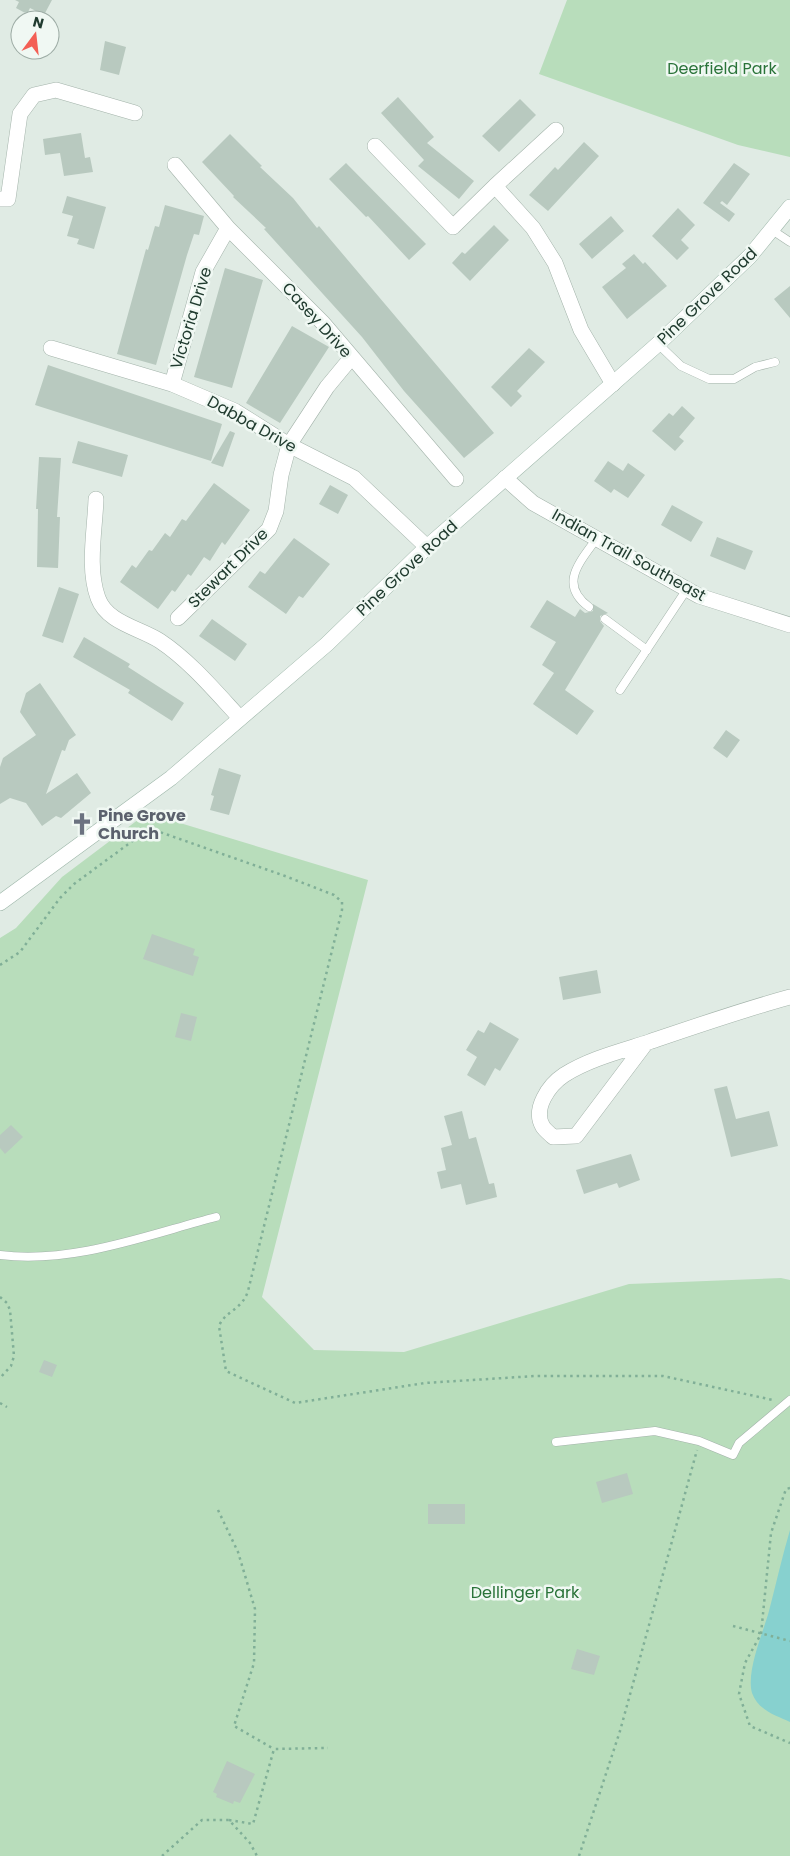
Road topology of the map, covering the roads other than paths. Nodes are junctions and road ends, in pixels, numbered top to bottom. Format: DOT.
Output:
graph roads {
  1 [pos="135,113"];
  2 [pos="556,130"];
  3 [pos="375,146"];
  4 [pos="175,164"];
  5 [pos="495,186"];
  6 [pos="0,199"];
  7 [pos="790,207"];
  8 [pos="228,228"];
  9 [pos="772,230"];
  10 [pos="790,242"];
  11 [pos="658,344"];
  12 [pos="51,348"];
  13 [pos="352,358"];
  14 [pos="775,362"];
  15 [pos="172,384"];
  16 [pos="612,384"];
  17 [pos="289,445"];
  18 [pos="505,478"];
  19 [pos="456,480"];
  20 [pos="96,499"];
  21 [pos="597,538"];
  22 [pos="427,547"];
  23 [pos="687,589"];
  24 [pos="589,607"];
  25 [pos="178,618"];
  26 [pos="605,619"];
  27 [pos="790,625"];
  28 [pos="647,650"];
  29 [pos="620,690"];
  30 [pos="240,718"];
  31 [pos="0,903"];
  32 [pos="790,997"];
  33 [pos="646,1043"];
  34 [pos="216,1217"];
  35 [pos="0,1255"];
  36 [pos="788,1401"];
  37 [pos="556,1442"];
  1 -- 6 [label="street"];
  2 -- 5 [label="street"];
  3 -- 5 [label="street"];
  4 -- 8 [label="street, Casey Drive"];
  5 -- 16 [label="street"];
  7 -- 9 [label="street, Pine Grove Road"];
  8 -- 13 [label="street, Casey Drive"];
  8 -- 15 [label="street, Victoria Drive"];
  9 -- 10 [label="lane"];
  9 -- 11 [label="street, Pine Grove Road"];
  11 -- 14 [label="lane"];
  11 -- 16 [label="street, Pine Grove Road"];
  12 -- 15 [label="street, Dabba Drive"];
  13 -- 17 [label="street, Stewart Drive"];
  13 -- 19 [label="street, Casey Drive"];
  15 -- 17 [label="street, Dabba Drive"];
  16 -- 18 [label="street, Pine Grove Road"];
  17 -- 22 [label="street, Dabba Drive"];
  17 -- 25 [label="street, Stewart Drive"];
  18 -- 21 [label="street, Indian Trail Southeast"];
  18 -- 22 [label="street, Pine Grove Road"];
  20 -- 30 [label="street"];
  21 -- 23 [label="street, Indian Trail Southeast"];
  21 -- 24 [label="lane"];
  22 -- 30 [label="street, Pine Grove Road"];
  23 -- 27 [label="street, Indian Trail Southeast"];
  23 -- 28 [label="lane"];
  26 -- 28 [label="lane"];
  28 -- 29 [label="lane"];
  30 -- 31 [label="street, Pine Grove Road"];
  32 -- 33 [label="street"];
  33 -- 33 [label="street"];
  34 -- 35 [label="lane"];
  36 -- 37 [label="lane"];
}
